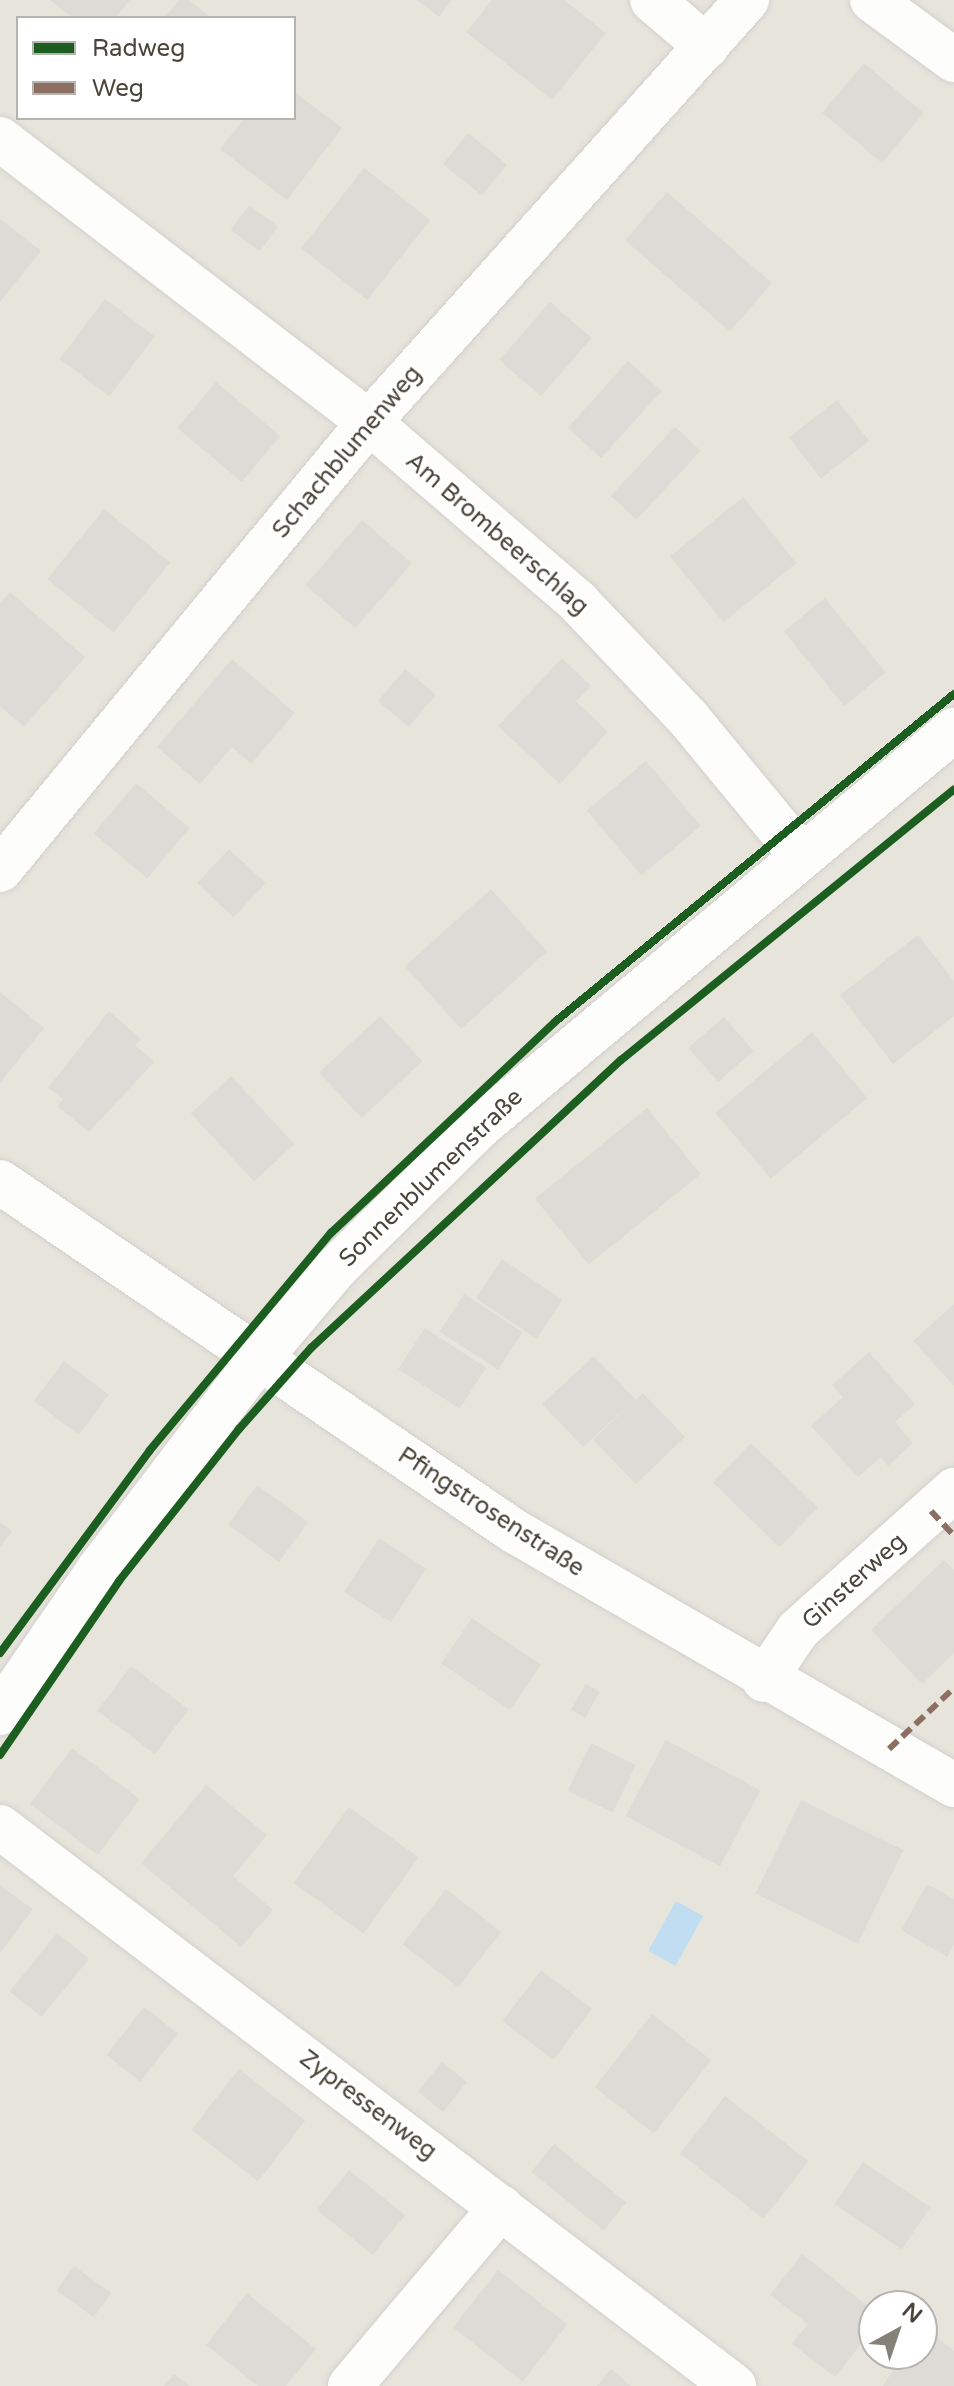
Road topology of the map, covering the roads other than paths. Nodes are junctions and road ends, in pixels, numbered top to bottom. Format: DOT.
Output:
graph roads {
  1 [pos="652,0"];
  2 [pos="747,0"];
  3 [pos="872,0"];
  4 [pos="707,47"];
  5 [pos="954,60"];
  6 [pos="0,139"];
  7 [pos="369,422"];
  8 [pos="954,730"];
  9 [pos="801,855"];
  10 [pos="0,870"];
  11 [pos="0,1182"];
  12 [pos="0,1211"];
  13 [pos="44,1214"];
  14 [pos="260,1358"];
  15 [pos="954,1490"];
  16 [pos="764,1680"];
  17 [pos="0,1713"];
  18 [pos="954,1785"];
  19 [pos="0,1827"];
  20 [pos="501,2207"];
  21 [pos="350,2386"];
  22 [pos="734,2386"];
  1 -- 4 [label="street"];
  2 -- 4 [label="street, Schachblumenweg"];
  3 -- 5 [label="street"];
  4 -- 7 [label="street, Schachblumenweg"];
  6 -- 7 [label="street, Am Brombeerschlag"];
  7 -- 9 [label="street, Am Brombeerschlag"];
  7 -- 10 [label="street, Schachblumenweg"];
  8 -- 9 [label="street, Sonnenblumenstraße"];
  9 -- 14 [label="street, Sonnenblumenstraße"];
  11 -- 13 [label="street, Pfingstrosenstraße"];
  12 -- 13 [label="street, Pfingstrosenstraße"];
  13 -- 14 [label="street, Pfingstrosenstraße"];
  14 -- 16 [label="street, Pfingstrosenstraße"];
  14 -- 17 [label="street, Sonnenblumenstraße"];
  15 -- 16 [label="street, Ginsterweg"];
  16 -- 18 [label="street, Pfingstrosenstraße"];
  19 -- 20 [label="street, Zypressenweg"];
  20 -- 21 [label="street"];
  20 -- 22 [label="street, Zypressenweg"];
}
